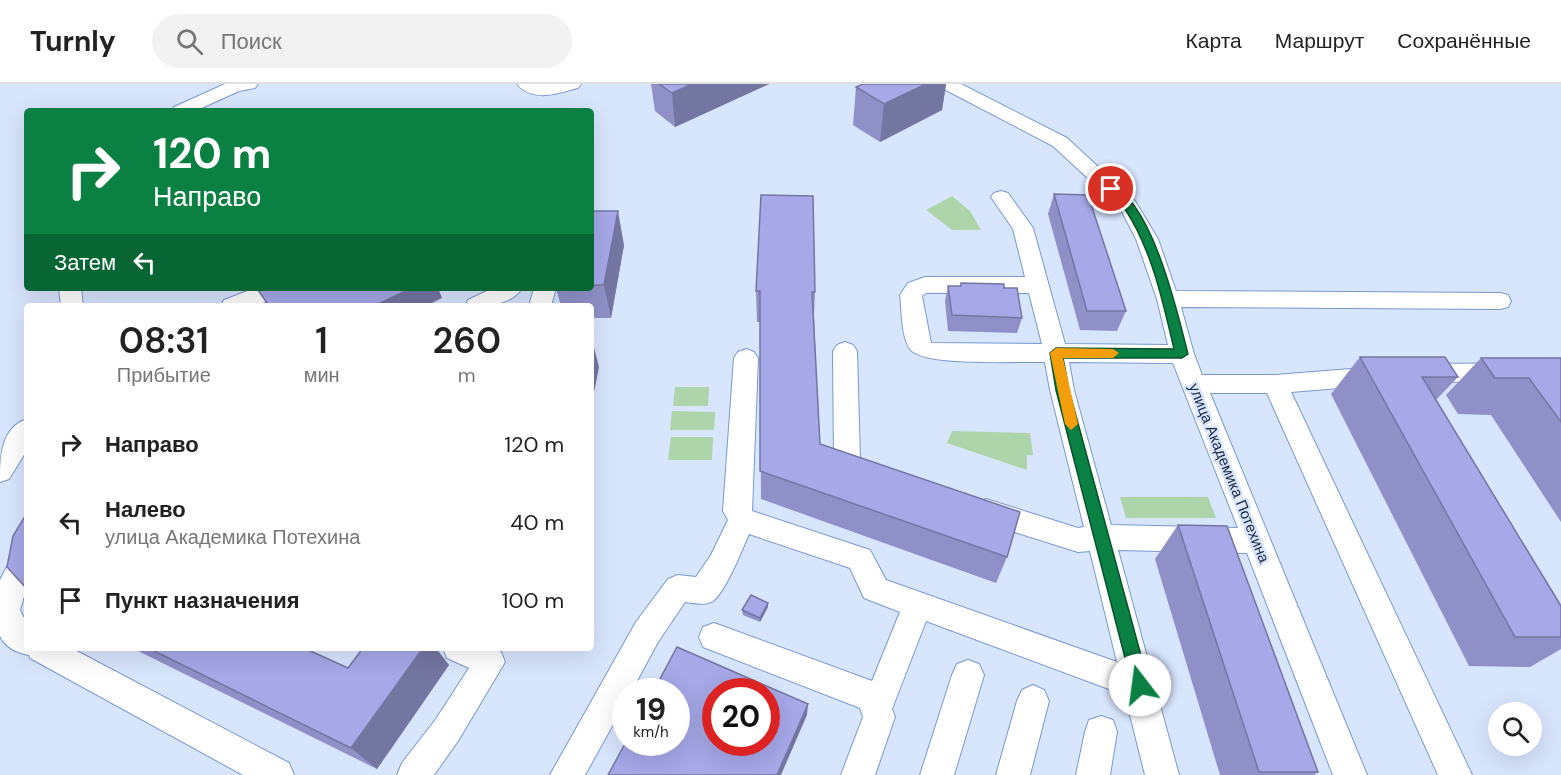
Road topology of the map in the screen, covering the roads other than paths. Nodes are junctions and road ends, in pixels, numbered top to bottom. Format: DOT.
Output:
graph roads {
  1 [pos="249,84"];
  2 [pos="526,84"];
  3 [pos="572,84"];
  4 [pos="948,84"];
  5 [pos="187,108"];
  6 [pos="1000,197"];
  7 [pos="1039,285"];
  8 [pos="269,291"];
  9 [pos="505,291"];
  10 [pos="1168,299"];
  11 [pos="1500,301"];
  12 [pos="239,303"];
  13 [pos="482,303"];
  14 [pos="845,351"];
  15 [pos="1056,353"];
  16 [pos="1182,354"];
  17 [pos="746,358"];
  18 [pos="1561,375"];
  19 [pos="1194,384"];
  20 [pos="1275,384"];
  21 [pos="24,434"];
  22 [pos="0,471"];
  23 [pos="892,482"];
  24 [pos="957,503"];
  25 [pos="742,520"];
  26 [pos="1100,537"];
  27 [pos="1257,541"];
  28 [pos="24,563"];
  29 [pos="918,604"];
  30 [pos="714,637"];
  31 [pos="24,639"];
  32 [pos="47,651"];
  33 [pos="465,651"];
  34 [pos="968,675"];
  35 [pos="1140,685"];
  36 [pos="1033,701"];
  37 [pos="878,707"];
  38 [pos="1101,732"];
  39 [pos="277,775"];
  40 [pos="414,775"];
  41 [pos="567,775"];
  42 [pos="858,775"];
  43 [pos="937,775"];
  44 [pos="1013,775"];
  45 [pos="1093,775"];
  46 [pos="1162,775"];
  47 [pos="1350,775"];
  48 [pos="1455,775"];
  1 -- 5 [label="street"];
  2 -- 3 [label="street"];
  4 -- 10 [label="street, улица Академика Потехина"];
  6 -- 7 [label="street"];
  7 -- 15 [label="street"];
  7 -- 15 [label="street"];
  8 -- 12 [label="street"];
  9 -- 13 [label="street"];
  10 -- 11 [label="street"];
  10 -- 16 [label="street, улица Академика Потехина"];
  14 -- 23 [label="street"];
  15 -- 16 [label="street"];
  15 -- 26 [label="street"];
  16 -- 19 [label="street, улица Академика Потехина"];
  17 -- 25 [label="street"];
  18 -- 20 [label="street"];
  19 -- 20 [label="street"];
  19 -- 27 [label="street, улица Академика Потехина"];
  20 -- 48 [label="street"];
  21 -- 22 [label="street"];
  24 -- 26 [label="street"];
  25 -- 29 [label="street"];
  25 -- 41 [label="street"];
  26 -- 27 [label="street"];
  26 -- 35 [label="street"];
  27 -- 47 [label="street, улица Академика Потехина"];
  28 -- 31 [label="street"];
  29 -- 35 [label="street"];
  29 -- 37 [label="street"];
  30 -- 37 [label="street"];
  32 -- 39 [label="street"];
  33 -- 40 [label="street"];
  34 -- 43 [label="street"];
  35 -- 46 [label="street"];
  36 -- 44 [label="street"];
  37 -- 42 [label="street"];
  38 -- 45 [label="street"];
}
